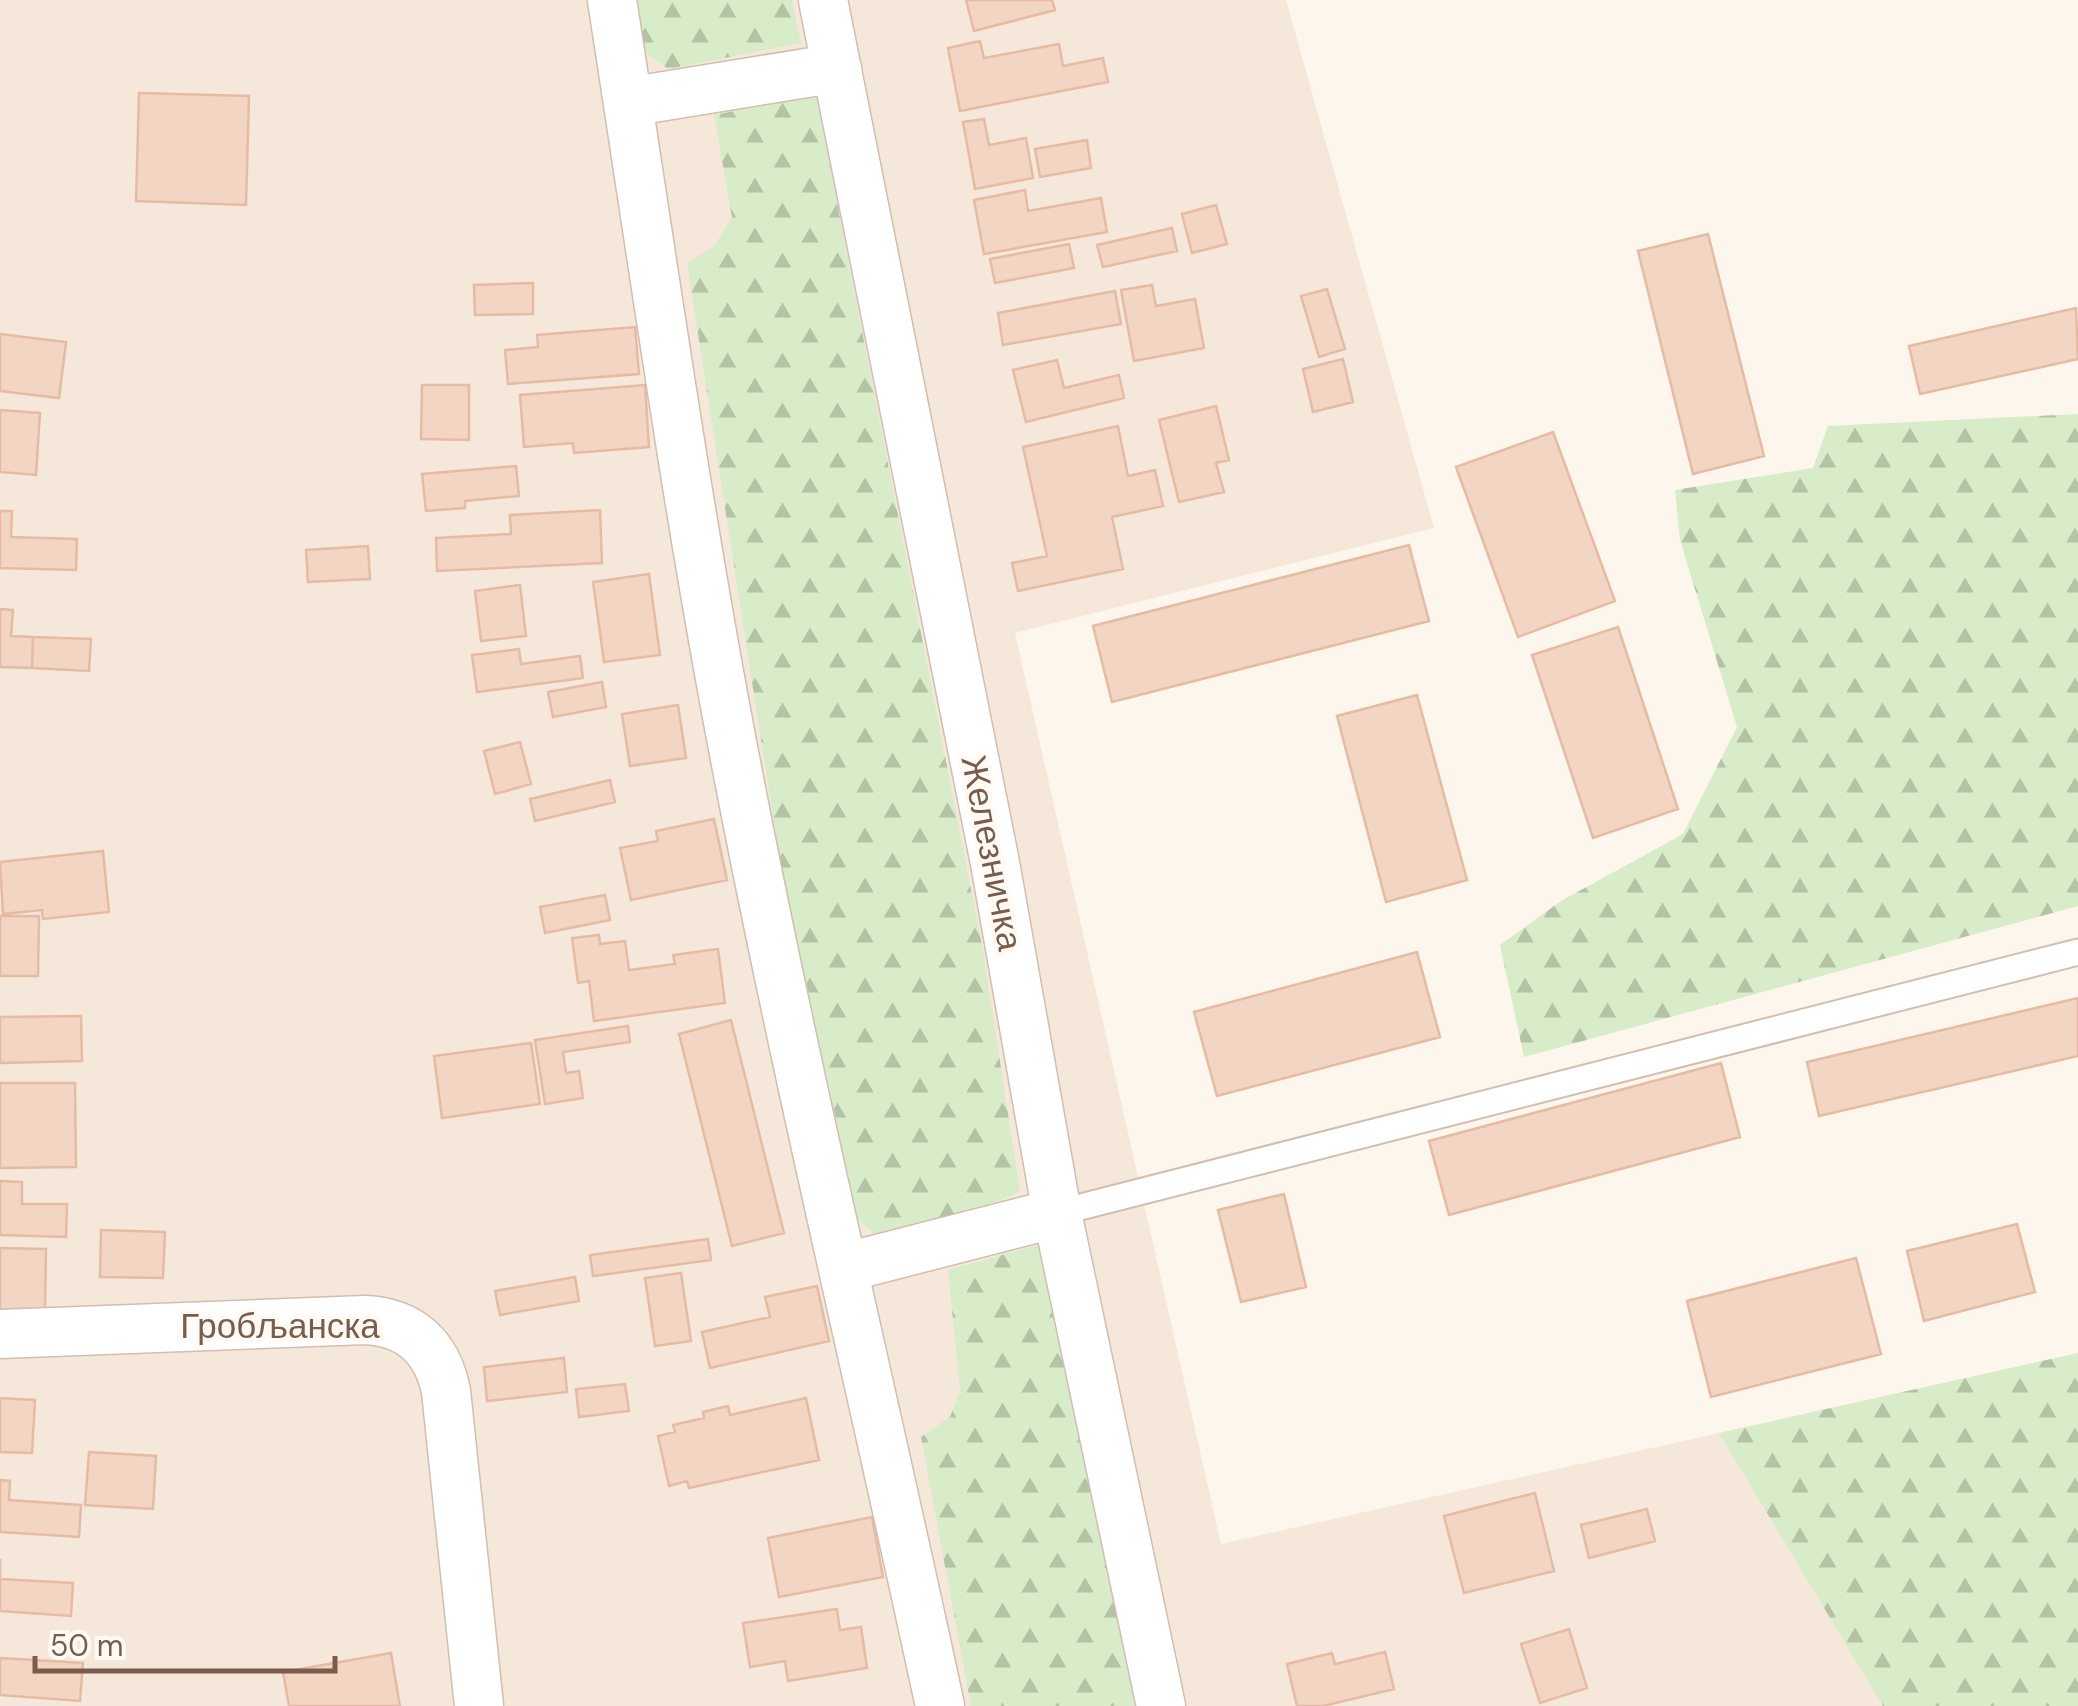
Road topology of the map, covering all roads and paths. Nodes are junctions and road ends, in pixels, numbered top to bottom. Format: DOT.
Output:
graph roads {
  1 [pos="612,0"];
  2 [pos="823,0"];
  3 [pos="837,68"];
  4 [pos="628,102"];
  5 [pos="2078,952"];
  6 [pos="1057,1213"];
  7 [pos="844,1268"];
  8 [pos="0,1334"];
  9 [pos="480,1706"];
  10 [pos="940,1706"];
  11 [pos="1162,1706"];
  1 -- 4 [label="street"];
  2 -- 3 [label="street, Железничка"];
  3 -- 4 [label="street"];
  3 -- 6 [label="street, Железничка"];
  4 -- 7 [label="street"];
  5 -- 6 [label="lane"];
  6 -- 7 [label="street"];
  6 -- 11 [label="street, Железничка"];
  7 -- 10 [label="street"];
  8 -- 9 [label="street, Гробљанска"];
}
